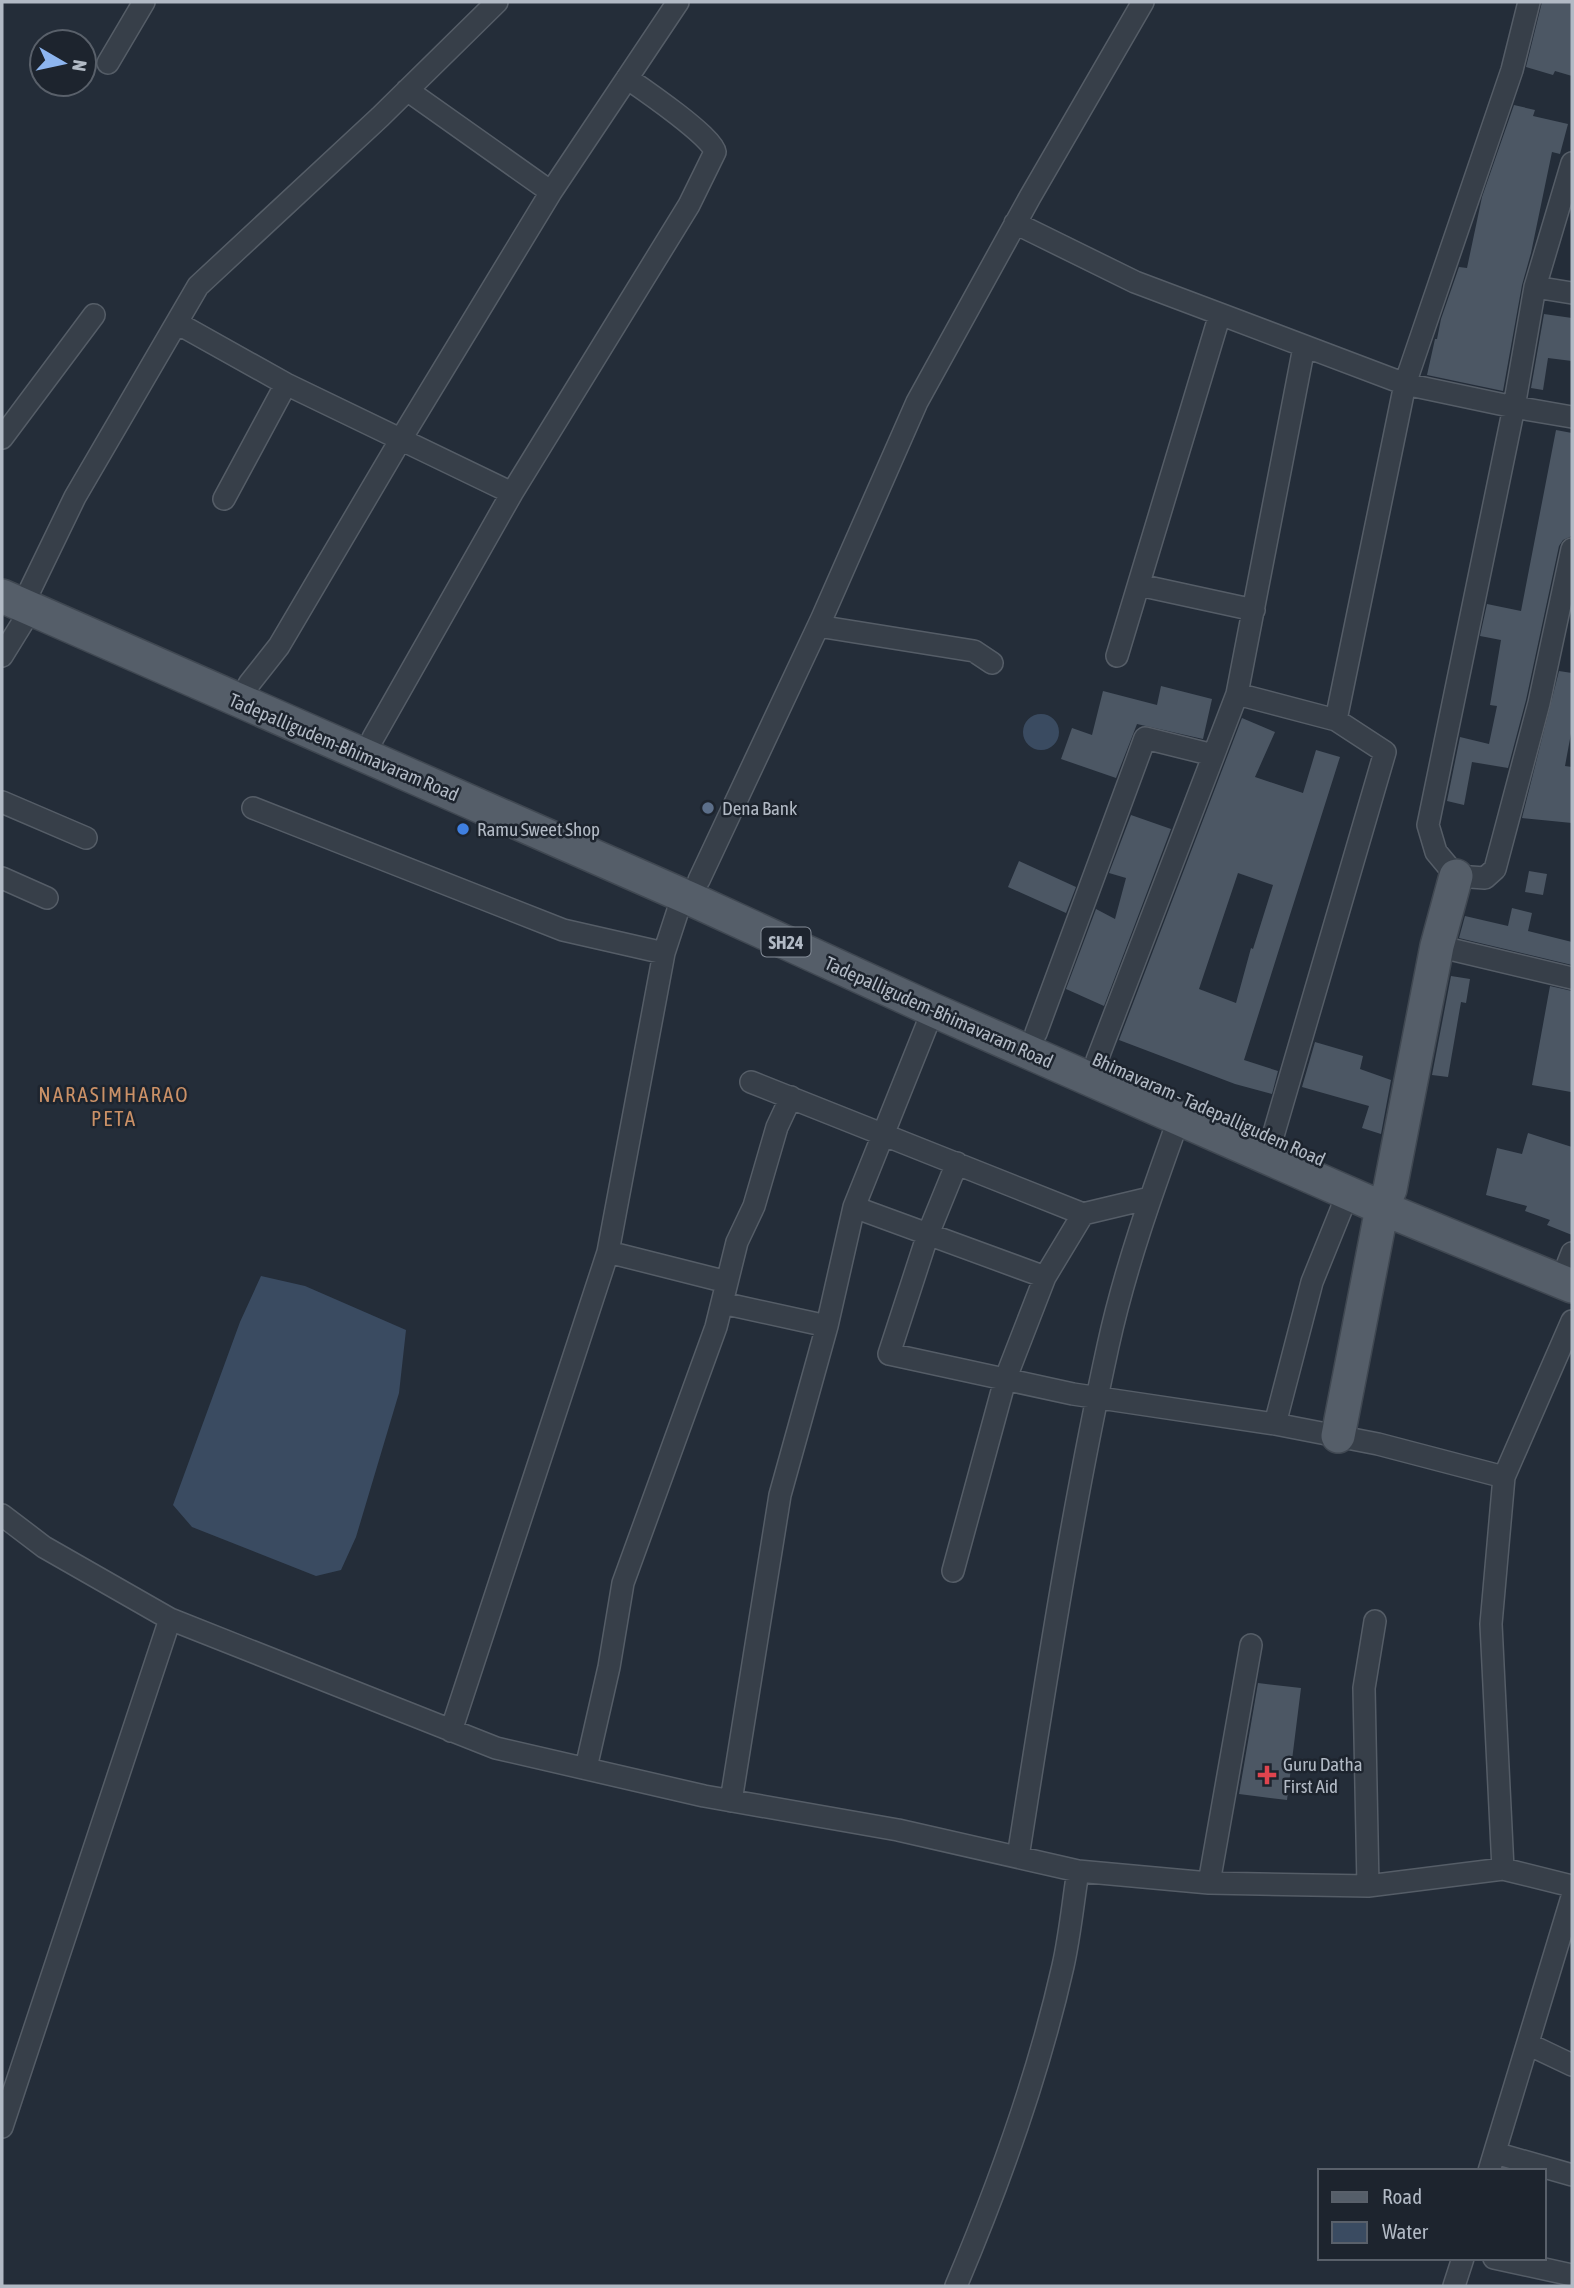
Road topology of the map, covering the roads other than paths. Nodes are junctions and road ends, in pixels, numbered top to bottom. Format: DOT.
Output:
graph roads {
  1 [pos="144,2"];
  2 [pos="497,2"];
  3 [pos="678,2"];
  4 [pos="1143,2"];
  5 [pos="1529,2"];
  6 [pos="108,63"];
  7 [pos="627,78"];
  8 [pos="407,90"];
  9 [pos="1572,163"];
  10 [pos="551,192"];
  11 [pos="1016,223"];
  12 [pos="1535,286"];
  13 [pos="1572,293"];
  14 [pos="1220,314"];
  15 [pos="94,315"];
  16 [pos="177,323"];
  17 [pos="1304,347"];
  18 [pos="286,384"];
  19 [pos="1405,384"];
  20 [pos="1514,408"];
  21 [pos="1572,418"];
  22 [pos="2,438"];
  23 [pos="401,439"];
  24 [pos="512,493"];
  25 [pos="224,499"];
  26 [pos="1572,549"];
  27 [pos="1139,585"];
  28 [pos="16,593"];
  29 [pos="1254,610"];
  30 [pos="822,618"];
  31 [pos="2,656"];
  32 [pos="1117,656"];
  33 [pos="992,663"];
  34 [pos="249,684"];
  35 [pos="1237,694"];
  36 [pos="1336,720"];
  37 [pos="373,737"];
  38 [pos="1213,755"];
  39 [pos="2,802"];
  40 [pos="253,808"];
  41 [pos="86,838"];
  42 [pos="1456,876"];
  43 [pos="2,878"];
  44 [pos="691,887"];
  45 [pos="47,898"];
  46 [pos="1437,946"];
  47 [pos="664,953"];
  48 [pos="1572,978"];
  49 [pos="933,1010"];
  50 [pos="1036,1033"];
  51 [pos="1097,1060"];
  52 [pos="751,1082"];
  53 [pos="791,1097"];
  54 [pos="1179,1118"];
  55 [pos="883,1134"];
  56 [pos="1273,1136"];
  57 [pos="957,1163"];
  58 [pos="1319,1169"];
  59 [pos="1348,1193"];
  60 [pos="1150,1198"];
  61 [pos="1386,1199"];
  62 [pos="854,1207"];
  63 [pos="1083,1214"];
  64 [pos="928,1234"];
  65 [pos="608,1252"];
  66 [pos="1569,1269"];
  67 [pos="1045,1277"];
  68 [pos="727,1282"];
  69 [pos="722,1303"];
  70 [pos="1572,1321"];
  71 [pos="827,1326"];
  72 [pos="1005,1380"];
  73 [pos="1098,1397"];
  74 [pos="1275,1424"];
  75 [pos="1338,1436"];
  76 [pos="1504,1477"];
  77 [pos="2,1514"];
  78 [pos="953,1571"];
  79 [pos="170,1619"];
  80 [pos="1375,1620"];
  81 [pos="1251,1645"];
  82 [pos="452,1731"];
  83 [pos="586,1768"];
  84 [pos="731,1801"];
  85 [pos="1018,1857"];
  86 [pos="1503,1869"];
  87 [pos="1077,1871"];
  88 [pos="1209,1882"];
  89 [pos="1368,1886"];
  90 [pos="1572,1886"];
  91 [pos="1572,1897"];
  92 [pos="1528,2044"];
  93 [pos="1572,2065"];
  94 [pos="2,2127"];
  95 [pos="1492,2162"];
  96 [pos="1535,2169"];
  97 [pos="1546,2171"];
  98 [pos="1572,2175"];
  99 [pos="1462,2260"];
  100 [pos="1503,2260"];
  101 [pos="1572,2275"];
  102 [pos="956,2286"];
  103 [pos="1454,2286"];
  1 -- 6 [label="street"];
  2 -- 8 [label="street"];
  3 -- 7 [label="street"];
  4 -- 11 [label="street"];
  5 -- 19 [label="street"];
  7 -- 10 [label="street"];
  7 -- 24 [label="street"];
  8 -- 10 [label="street"];
  8 -- 16 [label="street"];
  9 -- 12 [label="street"];
  10 -- 23 [label="street"];
  11 -- 14 [label="street"];
  11 -- 30 [label="street"];
  12 -- 13 [label="street"];
  12 -- 20 [label="street"];
  14 -- 17 [label="street"];
  14 -- 27 [label="street"];
  15 -- 22 [label="street"];
  16 -- 18 [label="street"];
  16 -- 28 [label="street"];
  17 -- 19 [label="street"];
  17 -- 29 [label="street"];
  18 -- 23 [label="street"];
  18 -- 25 [label="street"];
  19 -- 20 [label="street"];
  19 -- 36 [label="street"];
  20 -- 21 [label="street"];
  20 -- 42 [label="street"];
  23 -- 24 [label="street"];
  23 -- 34 [label="street"];
  24 -- 37 [label="street"];
  26 -- 42 [label="street"];
  27 -- 29 [label="street"];
  27 -- 32 [label="street"];
  28 -- 31 [label="street"];
  28 -- 34 [label="main road, Bhimavaram - Tadepalligudem Road / SH24"];
  28 -- 44 [label="main road, Tadepalligudem-Bhimavaram Road / SH24"];
  29 -- 35 [label="street"];
  30 -- 33 [label="street"];
  30 -- 44 [label="street"];
  34 -- 37 [label="main road, Bhimavaram - Tadepalligudem Road / SH24"];
  35 -- 36 [label="street"];
  35 -- 38 [label="street"];
  36 -- 56 [label="street"];
  37 -- 44 [label="main road, Bhimavaram - Tadepalligudem Road / SH24"];
  38 -- 50 [label="street"];
  38 -- 51 [label="street"];
  39 -- 41 [label="street"];
  40 -- 47 [label="street"];
  42 -- 46 [label="main road"];
  43 -- 45 [label="street"];
  44 -- 47 [label="street"];
  44 -- 49 [label="main road, Tadepalligudem-Bhimavaram Road / SH24"];
  44 -- 50 [label="main road, Bhimavaram - Tadepalligudem Road / SH24"];
  46 -- 48 [label="street"];
  46 -- 61 [label="main road"];
  47 -- 65 [label="street"];
  49 -- 54 [label="main road, Tadepalligudem-Bhimavaram Road / SH24"];
  49 -- 55 [label="street"];
  50 -- 51 [label="main road, Bhimavaram - Tadepalligudem Road / SH24"];
  51 -- 56 [label="main road, Bhimavaram - Tadepalligudem Road / SH24"];
  52 -- 53 [label="street"];
  53 -- 55 [label="street"];
  53 -- 68 [label="street"];
  54 -- 58 [label="main road, Tadepalligudem-Bhimavaram Road / SH24"];
  54 -- 60 [label="street"];
  55 -- 57 [label="street"];
  55 -- 62 [label="street"];
  56 -- 58 [label="main road, Bhimavaram - Tadepalligudem Road / SH24"];
  57 -- 63 [label="street"];
  57 -- 64 [label="street"];
  58 -- 59 [label="main road, Tadepalligudem-Bhimavaram Road / SH24"];
  58 -- 61 [label="main road, Bhimavaram - Tadepalligudem Road / SH24"];
  59 -- 61 [label="main road, Tadepalligudem-Bhimavaram Road / SH24"];
  59 -- 74 [label="street"];
  60 -- 63 [label="street"];
  60 -- 73 [label="street"];
  61 -- 66 [label="main road, Tadepalligudem-Bhimavaram Road / SH24"];
  61 -- 75 [label="main road"];
  62 -- 64 [label="street"];
  62 -- 71 [label="street"];
  63 -- 67 [label="street"];
  64 -- 67 [label="street"];
  64 -- 72 [label="street"];
  65 -- 68 [label="street"];
  65 -- 82 [label="street"];
  67 -- 72 [label="street"];
  68 -- 69 [label="street"];
  69 -- 71 [label="street"];
  69 -- 83 [label="street"];
  70 -- 76 [label="street"];
  71 -- 84 [label="street"];
  72 -- 73 [label="street"];
  72 -- 78 [label="street"];
  73 -- 74 [label="street"];
  73 -- 85 [label="street"];
  74 -- 75 [label="street"];
  75 -- 76 [label="street"];
  76 -- 86 [label="street"];
  77 -- 79 [label="street"];
  79 -- 82 [label="street"];
  79 -- 94 [label="street"];
  80 -- 89 [label="street"];
  81 -- 88 [label="street"];
  82 -- 83 [label="street"];
  83 -- 84 [label="street"];
  84 -- 85 [label="street"];
  85 -- 87 [label="street"];
  86 -- 89 [label="street"];
  86 -- 90 [label="street"];
  87 -- 88 [label="street"];
  87 -- 102 [label="street"];
  88 -- 89 [label="street"];
  91 -- 92 [label="street"];
  92 -- 93 [label="street"];
  92 -- 95 [label="street"];
  95 -- 96 [label="street"];
  97 -- 98 [label="street"];
  99 -- 103 [label="street"];
  100 -- 101 [label="street"];
}
